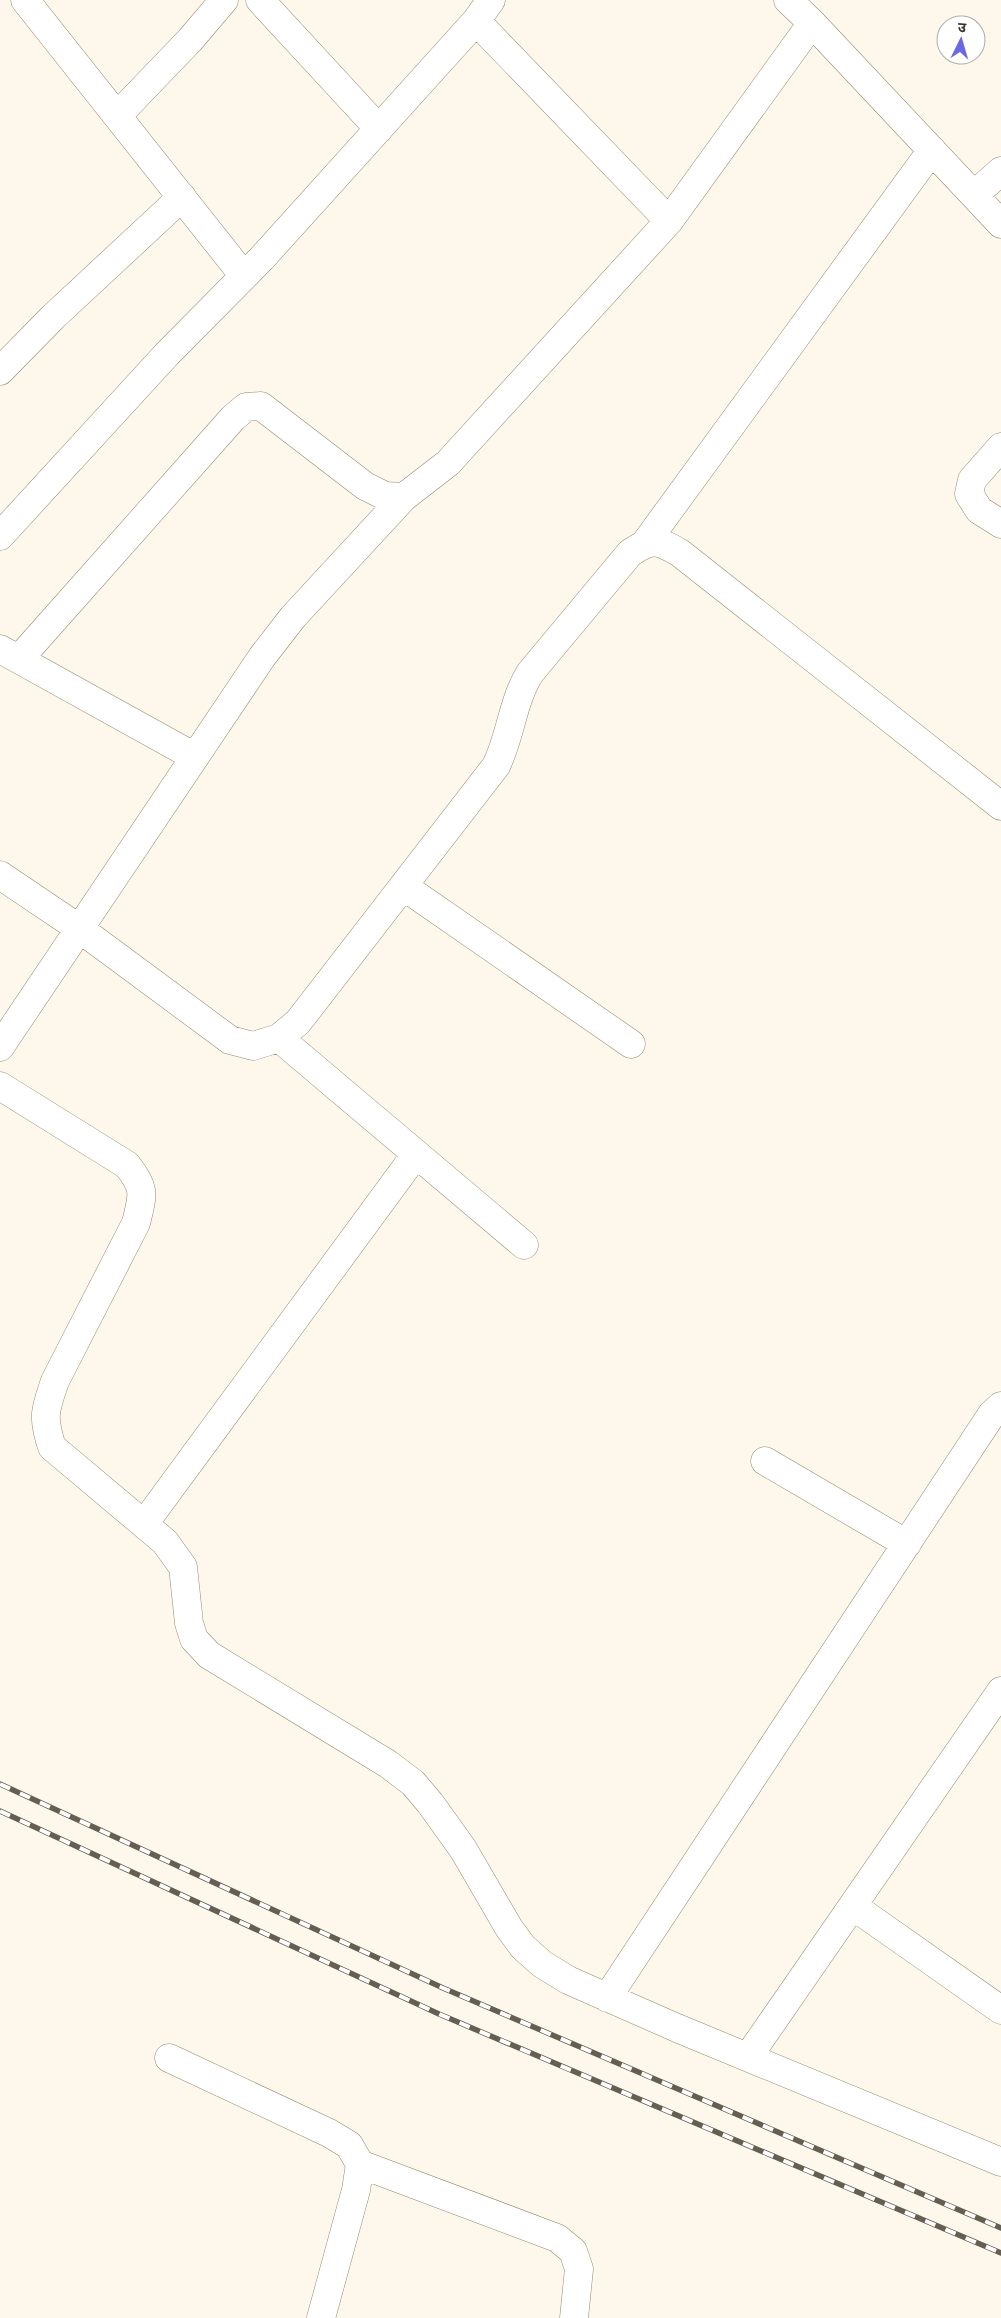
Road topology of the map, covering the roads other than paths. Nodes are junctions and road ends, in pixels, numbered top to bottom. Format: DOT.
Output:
graph roads {
  1 [pos="26,0"];
  2 [pos="224,0"];
  3 [pos="260,0"];
  4 [pos="788,0"];
  5 [pos="483,10"];
  6 [pos="812,23"];
  7 [pos="117,116"];
  8 [pos="379,129"];
  9 [pos="932,150"];
  10 [pos="1001,171"];
  11 [pos="974,195"];
  12 [pos="182,198"];
  13 [pos="669,221"];
  14 [pos="1001,224"];
  15 [pos="244,276"];
  16 [pos="0,371"];
  17 [pos="1001,447"];
  18 [pos="404,497"];
  19 [pos="1001,524"];
  20 [pos="0,536"];
  21 [pos="646,542"];
  22 [pos="10,654"];
  23 [pos="195,757"];
  24 [pos="1001,806"];
  25 [pos="0,874"];
  26 [pos="403,886"];
  27 [pos="80,929"];
  28 [pos="279,1038"];
  29 [pos="631,1044"];
  30 [pos="0,1047"];
  31 [pos="0,1086"];
  32 [pos="416,1154"];
  33 [pos="524,1245"];
  34 [pos="1001,1406"];
  35 [pos="765,1461"];
  36 [pos="144,1524"];
  37 [pos="907,1544"];
  38 [pos="1001,1691"];
  39 [pos="853,1906"];
  40 [pos="607,1998"];
  41 [pos="1001,2010"];
  42 [pos="748,2057"];
  43 [pos="169,2058"];
  44 [pos="1001,2162"];
  45 [pos="360,2164"];
  46 [pos="321,2318"];
  47 [pos="574,2318"];
  1 -- 7 [label="street"];
  2 -- 7 [label="street"];
  3 -- 8 [label="street"];
  4 -- 6 [label="street"];
  5 -- 8 [label="street"];
  5 -- 13 [label="street"];
  6 -- 9 [label="street"];
  6 -- 13 [label="street"];
  7 -- 12 [label="street"];
  8 -- 15 [label="street"];
  9 -- 11 [label="street"];
  9 -- 21 [label="street"];
  10 -- 11 [label="street"];
  11 -- 14 [label="street"];
  12 -- 15 [label="street"];
  12 -- 16 [label="street"];
  13 -- 18 [label="street"];
  15 -- 20 [label="street"];
  17 -- 19 [label="street"];
  18 -- 22 [label="street"];
  18 -- 23 [label="street"];
  21 -- 24 [label="street"];
  21 -- 26 [label="street"];
  22 -- 23 [label="street"];
  23 -- 27 [label="street"];
  25 -- 27 [label="street"];
  26 -- 28 [label="street"];
  26 -- 29 [label="street"];
  27 -- 28 [label="street"];
  27 -- 30 [label="street"];
  28 -- 32 [label="street"];
  31 -- 36 [label="street"];
  32 -- 33 [label="street"];
  32 -- 36 [label="street"];
  34 -- 37 [label="street"];
  35 -- 37 [label="street"];
  36 -- 40 [label="street"];
  37 -- 40 [label="street"];
  38 -- 39 [label="street"];
  39 -- 41 [label="street"];
  39 -- 42 [label="street"];
  40 -- 42 [label="street"];
  42 -- 44 [label="street"];
  43 -- 45 [label="street"];
  45 -- 46 [label="street"];
  45 -- 47 [label="street"];
}
